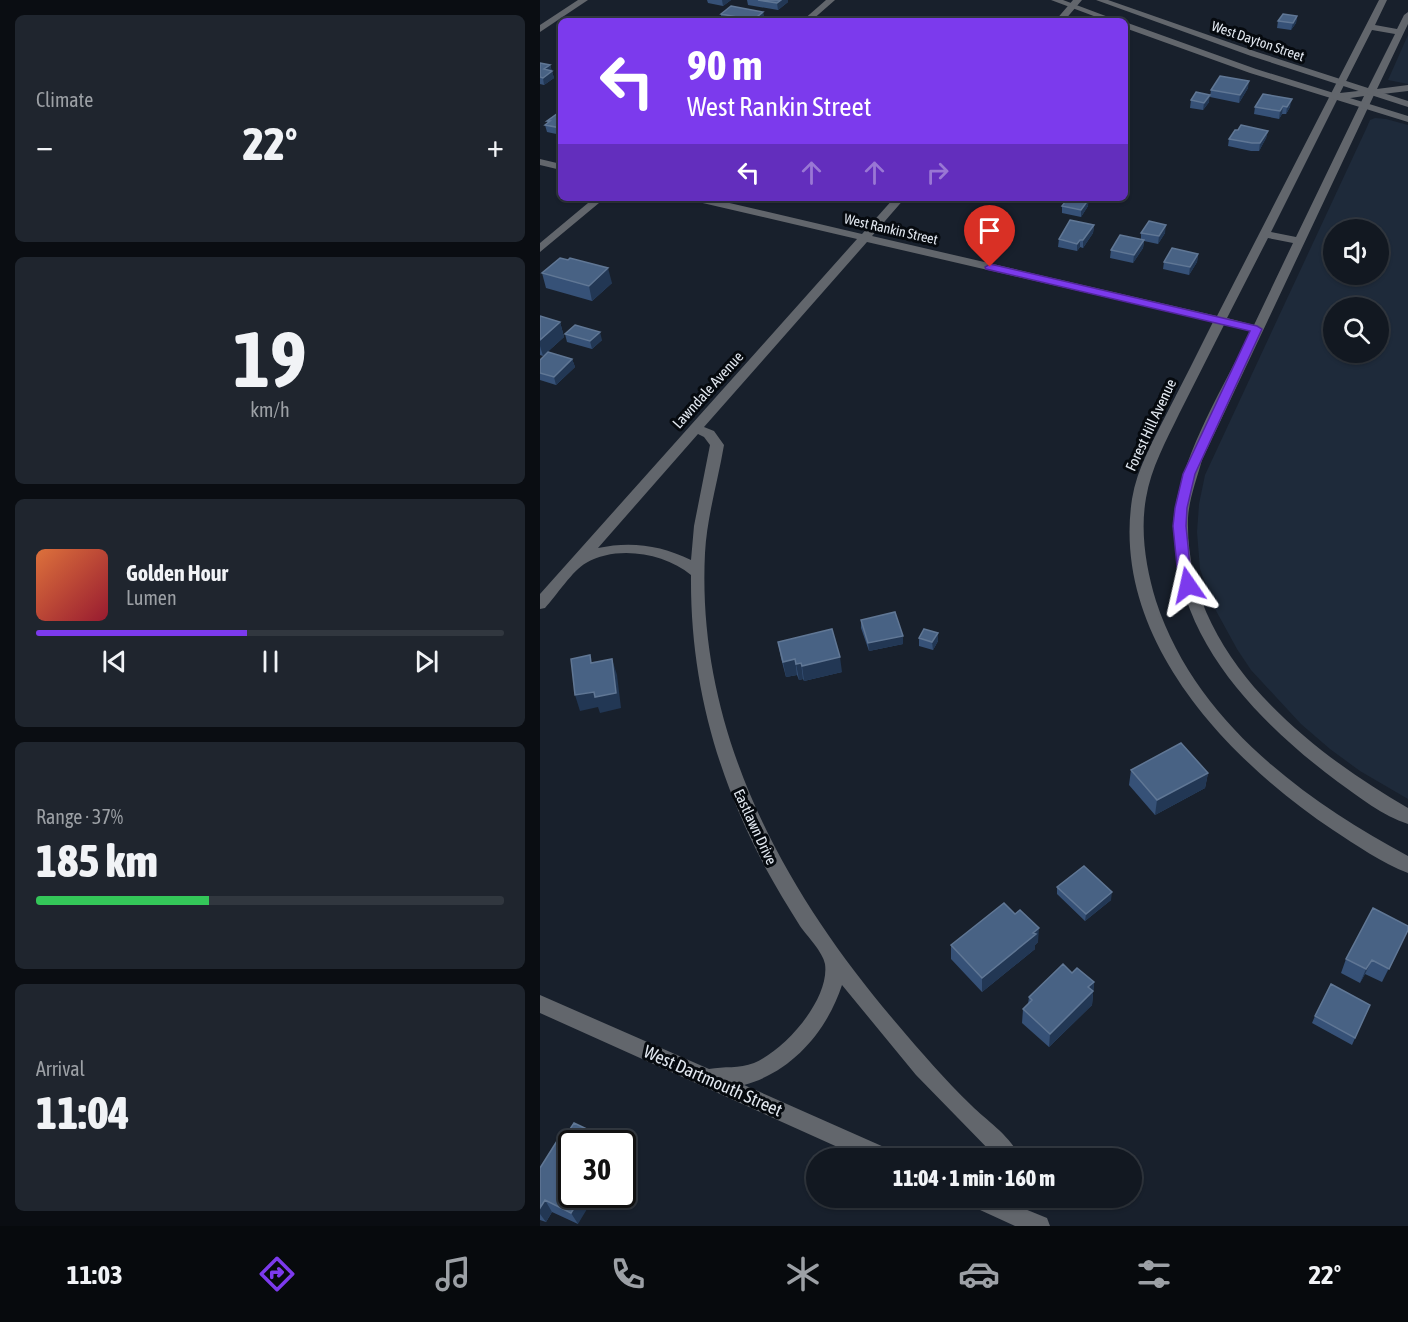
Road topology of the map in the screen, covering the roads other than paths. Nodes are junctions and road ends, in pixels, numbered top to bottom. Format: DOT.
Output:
graph roads {
  1 [pos="584,0"];
  2 [pos="831,0"];
  3 [pos="1055,0"];
  4 [pos="1100,0"];
  5 [pos="1383,0"];
  6 [pos="1075,3"];
  7 [pos="1408,15"];
  8 [pos="810,18"];
  9 [pos="1062,18"];
  10 [pos="1108,18"];
  11 [pos="1128,26"];
  12 [pos="1370,27"];
  13 [pos="540,29"];
  14 [pos="1400,32"];
  15 [pos="1342,82"];
  16 [pos="1408,88"];
  17 [pos="1372,92"];
  18 [pos="1335,97"];
  19 [pos="1408,104"];
  20 [pos="1365,106"];
  21 [pos="1408,119"];
  22 [pos="540,162"];
  23 [pos="558,166"];
  24 [pos="596,201"];
  25 [pos="707,201"];
  26 [pos="897,201"];
  27 [pos="1265,234"];
  28 [pos="865,238"];
  29 [pos="1299,241"];
  30 [pos="540,249"];
  31 [pos="1220,321"];
  32 [pos="1257,329"];
  33 [pos="696,429"];
  34 [pos="577,562"];
  35 [pos="698,573"];
  36 [pos="540,604"];
  37 [pos="1408,817"];
  38 [pos="1408,865"];
  39 [pos="834,962"];
  40 [pos="540,1004"];
  41 [pos="706,1078"];
  42 [pos="864,1148"];
  43 [pos="1001,1148"];
  44 [pos="1015,1208"];
  45 [pos="1039,1226"];
  1 -- 13 [label="street"];
  2 -- 8 [label="street"];
  3 -- 6 [label="street"];
  4 -- 15 [label="street, West Dayton Street"];
  5 -- 12 [label="street, Forest Hill Avenue"];
  6 -- 9 [label="street"];
  6 -- 10 [label="street"];
  7 -- 14 [label="street"];
  11 -- 18 [label="street, West Dayton Street"];
  12 -- 14 [label="street"];
  12 -- 15 [label="street, Forest Hill Avenue"];
  14 -- 17 [label="street"];
  15 -- 17 [label="street, West Dayton Street"];
  15 -- 18 [label="street, Forest Hill Avenue"];
  16 -- 17 [label="street"];
  17 -- 18 [label="street"];
  17 -- 19 [label="street, West Dayton Street"];
  17 -- 20 [label="street"];
  18 -- 20 [label="street, West Dayton Street"];
  18 -- 27 [label="street, Forest Hill Avenue"];
  20 -- 21 [label="street, West Dayton Street"];
  20 -- 29 [label="street"];
  22 -- 23 [label="street"];
  24 -- 30 [label="street"];
  25 -- 28 [label="street, West Rankin Street"];
  26 -- 28 [label="street, Lawndale Avenue"];
  27 -- 29 [label="street"];
  27 -- 31 [label="street, Forest Hill Avenue"];
  28 -- 31 [label="street, West Rankin Street"];
  28 -- 33 [label="street, Lawndale Avenue"];
  29 -- 32 [label="street"];
  31 -- 32 [label="street, West Rankin Street"];
  31 -- 38 [label="street, Forest Hill Avenue"];
  32 -- 37 [label="street"];
  33 -- 34 [label="street, Lawndale Avenue"];
  33 -- 35 [label="street, Eastlawn Drive"];
  34 -- 35 [label="street"];
  34 -- 36 [label="street, Lawndale Avenue"];
  35 -- 39 [label="street, Eastlawn Drive"];
  39 -- 41 [label="street"];
  39 -- 43 [label="street, Eastlawn Drive"];
  40 -- 41 [label="street, West Dartmouth Street"];
  41 -- 42 [label="street, West Dartmouth Street"];
  44 -- 45 [label="street"];
}
